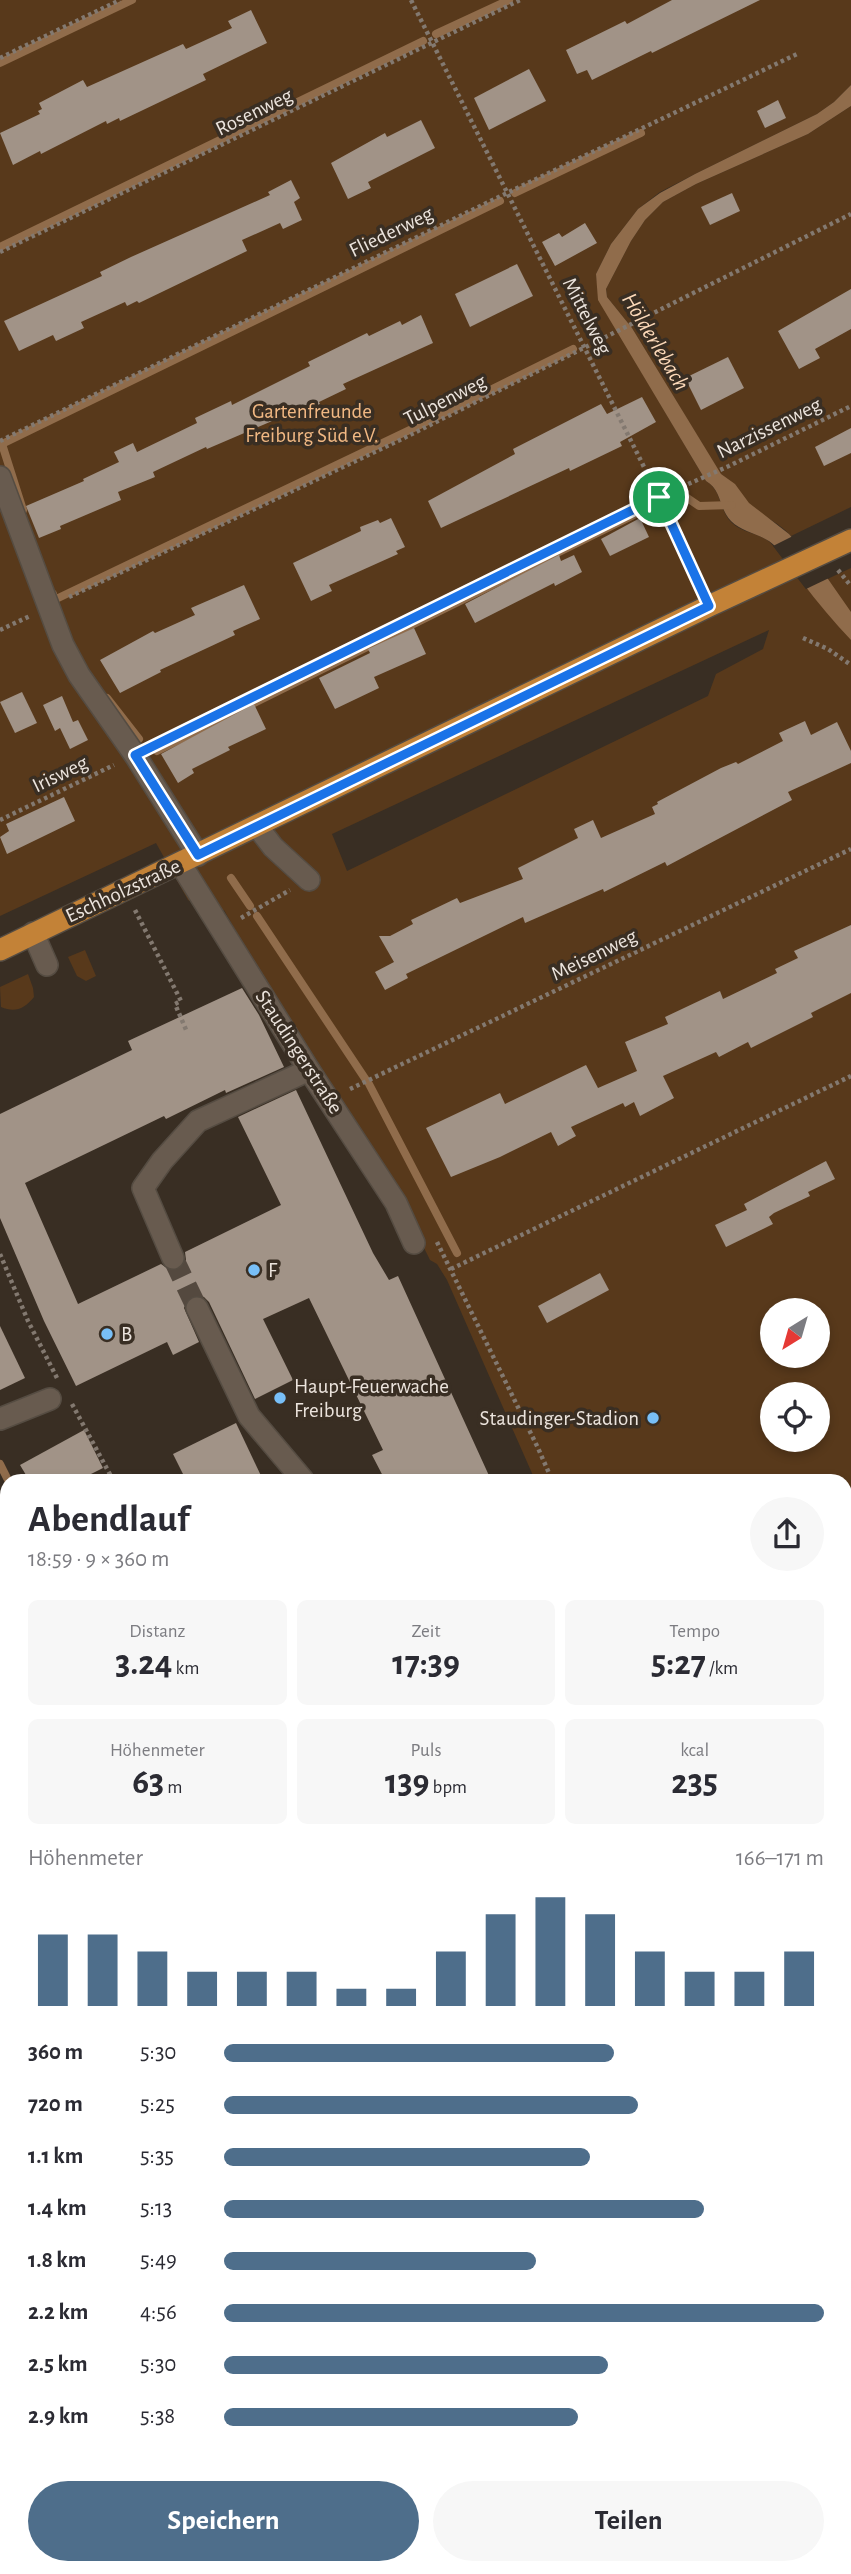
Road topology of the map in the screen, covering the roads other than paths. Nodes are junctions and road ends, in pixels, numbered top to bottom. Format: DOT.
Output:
graph roads {
  1 [pos="0,477"];
  2 [pos="851,540"];
  3 [pos="257,826"];
  4 [pos="189,859"];
  5 [pos="309,880"];
  6 [pos="33,933"];
  7 [pos="0,950"];
  8 [pos="47,965"];
  9 [pos="309,1070"];
  10 [pos="414,1243"];
  11 [pos="173,1258"];
  12 [pos="197,1308"];
  13 [pos="50,1399"];
  14 [pos="0,1419"];
  15 [pos="298,1474"];
  1 -- 4 [label="street, Staudingerstraße"];
  2 -- 3 [label="main road, Eschholzstraße"];
  3 -- 4 [label="main road, Eschholzstraße"];
  3 -- 5 [label="street"];
  4 -- 6 [label="main road, Eschholzstraße"];
  4 -- 9 [label="street, Staudingerstraße"];
  6 -- 7 [label="main road, Eschholzstraße"];
  6 -- 8 [label="street"];
  9 -- 10 [label="street, Staudingerstraße"];
  9 -- 11 [label="street"];
  12 -- 15 [label="street"];
  13 -- 14 [label="street"];
}
